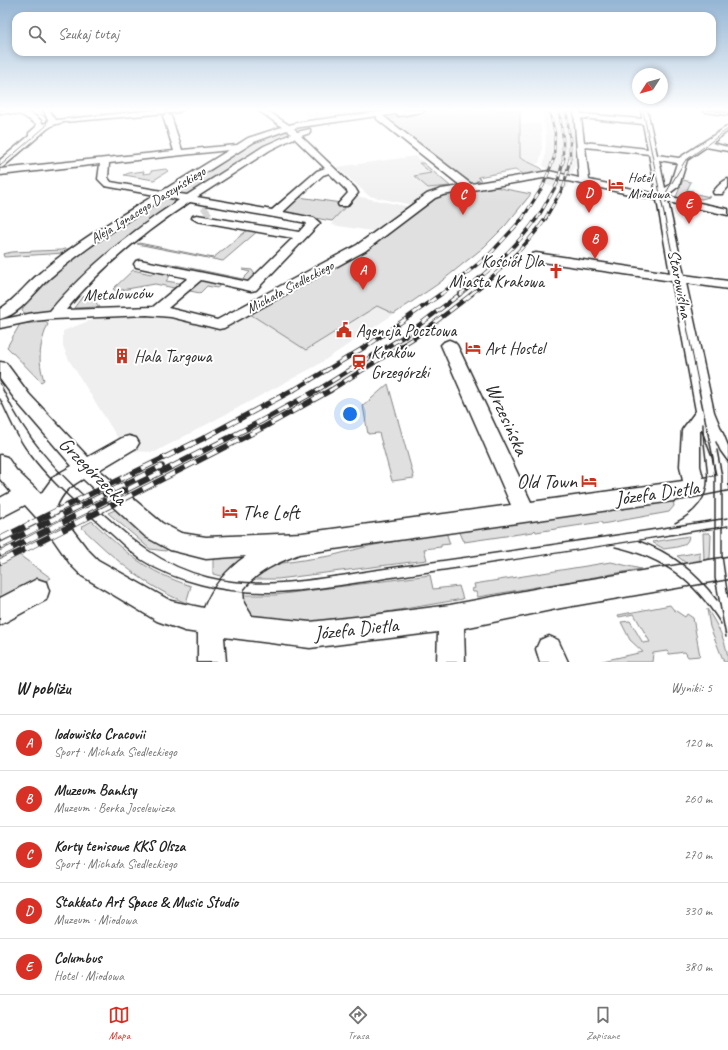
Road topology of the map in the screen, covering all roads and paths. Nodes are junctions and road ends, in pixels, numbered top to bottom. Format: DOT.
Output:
graph roads {
  1 [pos="24,141"];
  2 [pos="28,141"];
  3 [pos="175,141"];
  4 [pos="251,141"];
  5 [pos="280,141"];
  6 [pos="302,141"];
  7 [pos="410,141"];
  8 [pos="581,141"];
  9 [pos="651,141"];
  10 [pos="710,141"];
  11 [pos="581,144"];
  12 [pos="706,144"];
  13 [pos="239,147"];
  14 [pos="221,149"];
  15 [pos="728,149"];
  16 [pos="179,153"];
  17 [pos="230,153"];
  18 [pos="654,154"];
  19 [pos="0,161"];
  20 [pos="105,161"];
  21 [pos="681,162"];
  22 [pos="0,165"];
  23 [pos="331,170"];
  24 [pos="0,172"];
  25 [pos="584,181"];
  26 [pos="728,182"];
  27 [pos="469,188"];
  28 [pos="163,194"];
  29 [pos="728,194"];
  30 [pos="662,196"];
  31 [pos="189,198"];
  32 [pos="343,204"];
  33 [pos="209,210"];
  34 [pos="728,212"];
  35 [pos="275,213"];
  36 [pos="301,236"];
  37 [pos="536,257"];
  38 [pos="140,264"];
  39 [pos="198,276"];
  40 [pos="679,278"];
  41 [pos="728,285"];
  42 [pos="19,302"];
  43 [pos="157,311"];
  44 [pos="0,315"];
  45 [pos="54,315"];
  46 [pos="33,317"];
  47 [pos="17,320"];
  48 [pos="0,324"];
  49 [pos="218,325"];
  50 [pos="0,330"];
  51 [pos="449,345"];
  52 [pos="0,367"];
  53 [pos="705,412"];
  54 [pos="129,443"];
  55 [pos="0,463"];
  56 [pos="86,468"];
  57 [pos="728,482"];
  58 [pos="695,488"];
  59 [pos="26,494"];
  60 [pos="0,509"];
  61 [pos="44,511"];
  62 [pos="525,512"];
  63 [pos="302,542"];
  64 [pos="206,548"];
  65 [pos="728,568"];
  66 [pos="231,585"];
  67 [pos="37,591"];
  68 [pos="0,612"];
  69 [pos="450,618"];
  70 [pos="211,621"];
  71 [pos="245,628"];
  72 [pos="212,662"];
  73 [pos="451,662"];
  1 -- 19 [label="street"];
  2 -- 22 [label="street"];
  3 -- 16 [label="street"];
  4 -- 13 [label="street, Aleja Ignacego Daszyńskiego"];
  5 -- 31 [label="street, Aleja Ignacego Daszyńskiego"];
  6 -- 23 [label="street"];
  7 -- 27 [label="street"];
  8 -- 11 [label="street"];
  9 -- 18 [label="street, Starowiślna"];
  10 -- 12 [label="street"];
  11 -- 18 [label="street"];
  11 -- 25 [label="street"];
  12 -- 15 [label="street"];
  12 -- 21 [label="street"];
  13 -- 14 [label="street"];
  13 -- 17 [label="street, Aleja Ignacego Daszyńskiego"];
  14 -- 16 [label="street"];
  14 -- 17 [label="street"];
  16 -- 20 [label="street"];
  17 -- 28 [label="street, Aleja Ignacego Daszyńskiego"];
  18 -- 21 [label="street"];
  18 -- 30 [label="street, Starowiślna"];
  20 -- 24 [label="street"];
  20 -- 28 [label="street"];
  21 -- 30 [label="street"];
  23 -- 32 [label="street"];
  23 -- 35 [label="street"];
  25 -- 27 [label="street, Michała Siedleckiego"];
  25 -- 30 [label="street, Michała Siedleckiego"];
  26 -- 29 [label="street"];
  27 -- 49 [label="street, Michała Siedleckiego"];
  28 -- 31 [label="street"];
  28 -- 42 [label="street, Aleja Ignacego Daszyńskiego"];
  30 -- 34 [label="street, Michała Siedleckiego"];
  30 -- 40 [label="street, Starowiślna"];
  31 -- 35 [label="street"];
  31 -- 45 [label="street, Aleja Ignacego Daszyńskiego"];
  33 -- 36 [label="street"];
  35 -- 36 [label="street"];
  36 -- 39 [label="street"];
  37 -- 40 [label="street"];
  38 -- 39 [label="street"];
  39 -- 43 [label="street"];
  40 -- 41 [label="street"];
  40 -- 53 [label="street, Starowiślna"];
  42 -- 44 [label="street, Aleja Ignacego Daszyńskiego"];
  42 -- 46 [label="street"];
  43 -- 45 [label="street, Metalowców"];
  43 -- 49 [label="street, Metalowców"];
  45 -- 46 [label="street, Metalowców"];
  46 -- 47 [label="street, Metalowców"];
  47 -- 48 [label="street, Metalowców"];
  47 -- 50 [label="street, Metalowców"];
  51 -- 62 [label="street, Wrzesińska"];
  52 -- 56 [label="street, Grzegórzecka"];
  53 -- 57 [label="street, Starowiślna"];
  53 -- 58 [label="street"];
  54 -- 56 [label="street"];
  55 -- 59 [label="street"];
  56 -- 61 [label="street"];
  56 -- 64 [label="street, Grzegórzecka"];
  57 -- 58 [label="street, Józefa Dietla"];
  58 -- 62 [label="street, Józefa Dietla"];
  59 -- 60 [label="street"];
  59 -- 61 [label="street, Józefa Dietla"];
  61 -- 70 [label="street, Józefa Dietla"];
  62 -- 63 [label="street, Józefa Dietla"];
  63 -- 64 [label="street, Józefa Dietla"];
  63 -- 66 [label="street"];
  65 -- 69 [label="street, Józefa Dietla"];
  66 -- 70 [label="street"];
  66 -- 71 [label="street"];
  67 -- 68 [label="street"];
  69 -- 71 [label="street, Józefa Dietla"];
  69 -- 73 [label="street"];
  70 -- 71 [label="street, Józefa Dietla"];
  70 -- 72 [label="street"];
}
